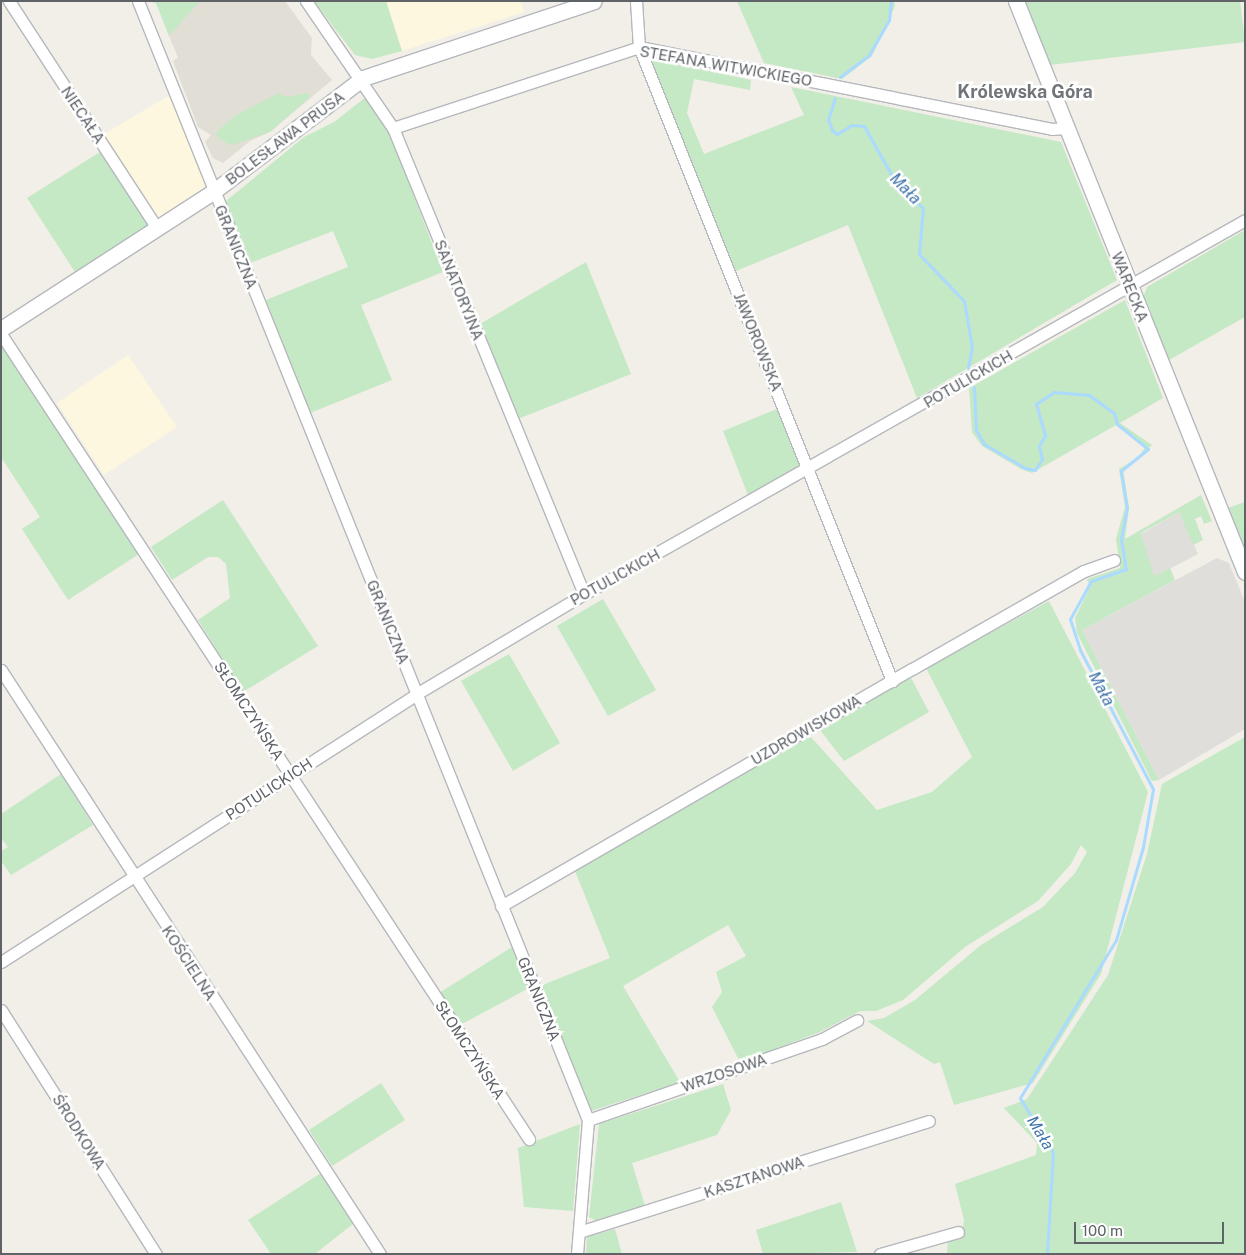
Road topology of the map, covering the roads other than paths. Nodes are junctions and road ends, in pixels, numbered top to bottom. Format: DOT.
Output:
graph roads {
  1 [pos="9,1"];
  2 [pos="138,1"];
  3 [pos="306,1"];
  4 [pos="594,1"];
  5 [pos="636,1"];
  6 [pos="1016,1"];
  7 [pos="638,48"];
  8 [pos="363,78"];
  9 [pos="393,128"];
  10 [pos="1066,128"];
  11 [pos="214,191"];
  12 [pos="1245,220"];
  13 [pos="157,228"];
  14 [pos="1130,286"];
  15 [pos="1,329"];
  16 [pos="1,334"];
  17 [pos="810,469"];
  18 [pos="1114,560"];
  19 [pos="1245,572"];
  20 [pos="584,594"];
  21 [pos="1,670"];
  22 [pos="892,680"];
  23 [pos="418,694"];
  24 [pos="290,775"];
  25 [pos="134,878"];
  26 [pos="501,906"];
  27 [pos="1,962"];
  28 [pos="1,1010"];
  29 [pos="857,1020"];
  30 [pos="588,1120"];
  31 [pos="929,1121"];
  32 [pos="529,1139"];
  33 [pos="579,1232"];
  34 [pos="958,1232"];
  35 [pos="156,1254"];
  36 [pos="380,1254"];
  37 [pos="577,1254"];
  38 [pos="880,1254"];
  1 -- 13 [label="street, NIECAŁA"];
  2 -- 11 [label="street, GRANICZNA"];
  3 -- 8 [label="street, SANATORYJNA"];
  4 -- 8 [label="street, BOLESŁAWA PRUSA"];
  5 -- 7 [label="street, JAWOROWSKA"];
  6 -- 10 [label="street, WARECKA"];
  7 -- 9 [label="street, STEFANA WITWICKIEGO"];
  7 -- 10 [label="street, STEFANA WITWICKIEGO"];
  7 -- 17 [label="street, JAWOROWSKA"];
  8 -- 9 [label="street, SANATORYJNA"];
  8 -- 11 [label="street, BOLESŁAWA PRUSA"];
  9 -- 20 [label="street, SANATORYJNA"];
  10 -- 14 [label="street, WARECKA"];
  11 -- 13 [label="street, BOLESŁAWA PRUSA"];
  11 -- 23 [label="street, GRANICZNA"];
  12 -- 14 [label="street, POTULICKICH"];
  13 -- 15 [label="street, BOLESŁAWA PRUSA"];
  14 -- 17 [label="street, POTULICKICH"];
  14 -- 19 [label="street, WARECKA"];
  16 -- 24 [label="street, SŁOMCZYŃSKA"];
  17 -- 20 [label="street, POTULICKICH"];
  17 -- 22 [label="street, JAWOROWSKA"];
  18 -- 22 [label="street, UZDROWISKOWA"];
  20 -- 23 [label="street, POTULICKICH"];
  21 -- 25 [label="street, KOŚCIELNA"];
  22 -- 26 [label="street, UZDROWISKOWA"];
  23 -- 24 [label="street, POTULICKICH"];
  23 -- 26 [label="street, GRANICZNA"];
  24 -- 25 [label="street, POTULICKICH"];
  24 -- 32 [label="street, SŁOMCZYŃSKA"];
  25 -- 27 [label="street, POTULICKICH"];
  25 -- 36 [label="street, KOŚCIELNA"];
  26 -- 30 [label="street, GRANICZNA"];
  28 -- 35 [label="street, ŚRODKOWA"];
  29 -- 30 [label="street, WRZOSOWA"];
  30 -- 33 [label="street, GRANICZNA"];
  31 -- 33 [label="street, KASZTANOWA"];
  33 -- 37 [label="street, GRANICZNA"];
  34 -- 38 [label="street"];
}
